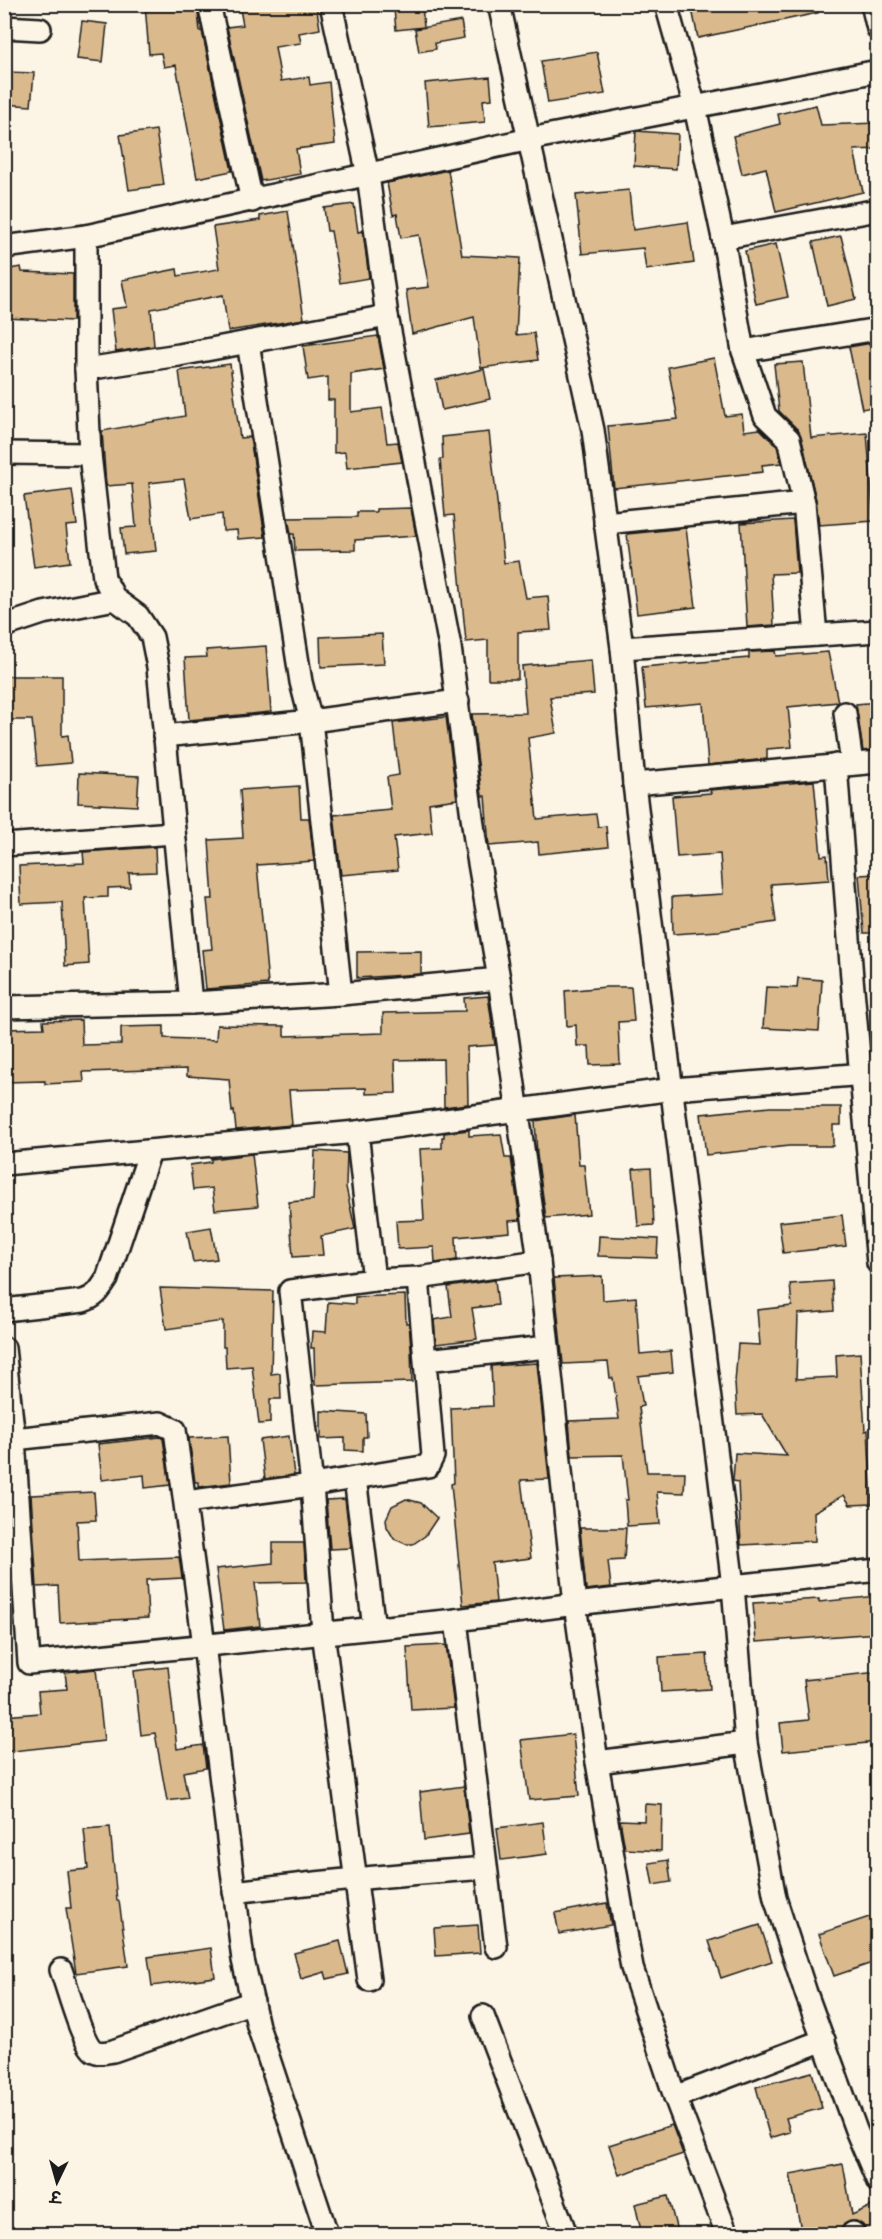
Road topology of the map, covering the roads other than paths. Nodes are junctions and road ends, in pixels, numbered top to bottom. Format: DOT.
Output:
graph roads {
  1 [pos="209,4"];
  2 [pos="331,4"];
  3 [pos="499,4"];
  4 [pos="666,4"];
  5 [pos="872,4"];
  6 [pos="4,27"];
  7 [pos="40,29"];
  8 [pos="878,29"];
  9 [pos="878,71"];
  10 [pos="695,107"];
  11 [pos="530,139"];
  12 [pos="368,175"];
  13 [pos="252,201"];
  14 [pos="878,210"];
  15 [pos="86,236"];
  16 [pos="723,238"];
  17 [pos="4,247"];
  18 [pos="387,316"];
  19 [pos="878,329"];
  20 [pos="248,342"];
  21 [pos="743,351"];
  22 [pos="86,369"];
  23 [pos="4,453"];
  24 [pos="90,454"];
  25 [pos="804,503"];
  26 [pos="605,523"];
  27 [pos="115,599"];
  28 [pos="4,626"];
  29 [pos="878,631"];
  30 [pos="816,635"];
  31 [pos="622,648"];
  32 [pos="458,701"];
  33 [pos="844,713"];
  34 [pos="311,721"];
  35 [pos="164,736"];
  36 [pos="878,762"];
  37 [pos="844,765"];
  38 [pos="634,784"];
  39 [pos="174,833"];
  40 [pos="4,845"];
  41 [pos="499,979"];
  42 [pos="341,994"];
  43 [pos="191,1003"];
  44 [pos="4,1007"];
  45 [pos="869,1074"];
  46 [pos="673,1089"];
  47 [pos="518,1112"];
  48 [pos="357,1132"];
  49 [pos="150,1151"];
  50 [pos="4,1164"];
  51 [pos="539,1261"];
  52 [pos="878,1263"];
  53 [pos="418,1278"];
  54 [pos="374,1280"];
  55 [pos="4,1310"];
  56 [pos="547,1347"];
  57 [pos="4,1348"];
  58 [pos="426,1360"];
  59 [pos="14,1440"];
  60 [pos="355,1478"];
  61 [pos="312,1485"];
  62 [pos="186,1502"];
  63 [pos="878,1570"];
  64 [pos="733,1586"];
  65 [pos="575,1604"];
  66 [pos="456,1620"];
  67 [pos="374,1628"];
  68 [pos="323,1632"];
  69 [pos="204,1645"];
  70 [pos="746,1743"];
  71 [pos="597,1762"];
  72 [pos="486,1868"];
  73 [pos="357,1877"];
  74 [pos="234,1892"];
  75 [pos="496,1947"];
  76 [pos="61,1970"];
  77 [pos="369,1980"];
  78 [pos="252,2002"];
  79 [pos="483,2016"];
  80 [pos="824,2040"];
  81 [pos="675,2097"];
  82 [pos="878,2182"];
  83 [pos="327,2235"];
  84 [pos="566,2235"];
  85 [pos="727,2235"];
  1 -- 13 [label="street"];
  2 -- 12 [label="street"];
  3 -- 11 [label="street"];
  4 -- 10 [label="street"];
  5 -- 8 [label="street"];
  6 -- 7 [label="street"];
  9 -- 10 [label="street"];
  10 -- 11 [label="street"];
  10 -- 16 [label="street"];
  11 -- 12 [label="street"];
  11 -- 26 [label="street"];
  12 -- 13 [label="street"];
  12 -- 18 [label="street"];
  13 -- 15 [label="street"];
  14 -- 16 [label="street"];
  15 -- 17 [label="street"];
  15 -- 22 [label="street"];
  16 -- 21 [label="street"];
  18 -- 20 [label="street"];
  18 -- 32 [label="street"];
  19 -- 21 [label="street"];
  20 -- 22 [label="street"];
  20 -- 34 [label="street"];
  21 -- 25 [label="street"];
  22 -- 24 [label="street"];
  23 -- 24 [label="street"];
  24 -- 27 [label="street"];
  25 -- 26 [label="street"];
  25 -- 30 [label="street"];
  26 -- 31 [label="street"];
  27 -- 28 [label="street"];
  27 -- 35 [label="street"];
  29 -- 30 [label="street"];
  30 -- 31 [label="street"];
  31 -- 38 [label="street"];
  32 -- 34 [label="street"];
  32 -- 41 [label="street"];
  33 -- 37 [label="street"];
  34 -- 35 [label="street"];
  34 -- 42 [label="street"];
  35 -- 39 [label="street"];
  36 -- 37 [label="street"];
  37 -- 38 [label="street"];
  37 -- 45 [label="street"];
  38 -- 46 [label="street"];
  39 -- 40 [label="street"];
  39 -- 43 [label="street"];
  41 -- 42 [label="street"];
  41 -- 47 [label="street"];
  42 -- 43 [label="street"];
  43 -- 44 [label="street"];
  45 -- 46 [label="street"];
  45 -- 52 [label="street"];
  46 -- 47 [label="street"];
  46 -- 64 [label="street"];
  47 -- 48 [label="street"];
  47 -- 51 [label="street"];
  48 -- 49 [label="street"];
  48 -- 54 [label="street"];
  49 -- 50 [label="street"];
  49 -- 55 [label="street"];
  51 -- 53 [label="street"];
  51 -- 56 [label="street"];
  53 -- 54 [label="street"];
  53 -- 58 [label="street"];
  54 -- 61 [label="street"];
  56 -- 58 [label="street"];
  56 -- 65 [label="street"];
  57 -- 59 [label="street"];
  58 -- 60 [label="street"];
  59 -- 62 [label="street"];
  59 -- 69 [label="street"];
  60 -- 61 [label="street"];
  60 -- 67 [label="street"];
  61 -- 62 [label="street"];
  61 -- 68 [label="street"];
  62 -- 69 [label="street"];
  63 -- 64 [label="street"];
  64 -- 65 [label="street"];
  64 -- 70 [label="street"];
  65 -- 66 [label="street"];
  65 -- 71 [label="street"];
  66 -- 67 [label="street"];
  66 -- 72 [label="street"];
  67 -- 68 [label="street"];
  68 -- 69 [label="street"];
  68 -- 73 [label="street"];
  69 -- 74 [label="street"];
  70 -- 71 [label="street"];
  70 -- 80 [label="street"];
  71 -- 81 [label="street"];
  72 -- 73 [label="street"];
  72 -- 75 [label="street"];
  73 -- 74 [label="street"];
  73 -- 77 [label="street"];
  74 -- 78 [label="street"];
  76 -- 78 [label="street"];
  78 -- 83 [label="street"];
  79 -- 84 [label="street"];
  80 -- 81 [label="street"];
  80 -- 82 [label="street"];
  81 -- 85 [label="street"];
}
